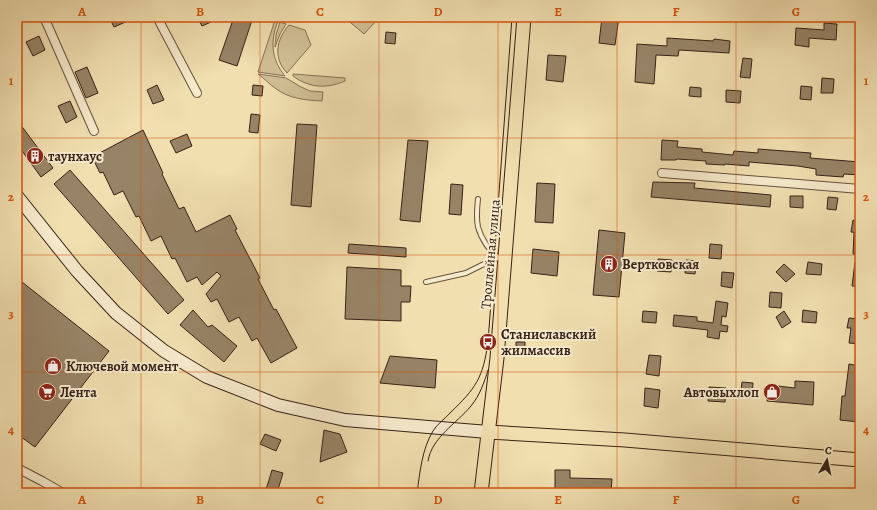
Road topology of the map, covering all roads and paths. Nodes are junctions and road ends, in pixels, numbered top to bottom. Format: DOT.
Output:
graph roads {
  1 [pos="44,17"];
  2 [pos="157,17"];
  3 [pos="524,17"];
  4 [pos="196,93"];
  5 [pos="94,131"];
  6 [pos="662,173"];
  7 [pos="860,189"];
  8 [pos="17,196"];
  9 [pos="478,198"];
  10 [pos="502,259"];
  11 [pos="426,282"];
  12 [pos="488,432"];
  13 [pos="860,460"];
  14 [pos="17,468"];
  15 [pos="63,493"];
  16 [pos="481,493"];
  1 -- 5 [label="street"];
  2 -- 4 [label="street"];
  3 -- 10 [label="main road, Троллейная улица"];
  6 -- 7 [label="street"];
  8 -- 12 [label="main road"];
  9 -- 10 [label="lane"];
  10 -- 11 [label="lane"];
  10 -- 12 [label="main road, Троллейная улица"];
  12 -- 13 [label="main road"];
  12 -- 16 [label="main road, Троллейная улица"];
  14 -- 15 [label="street"];
}
